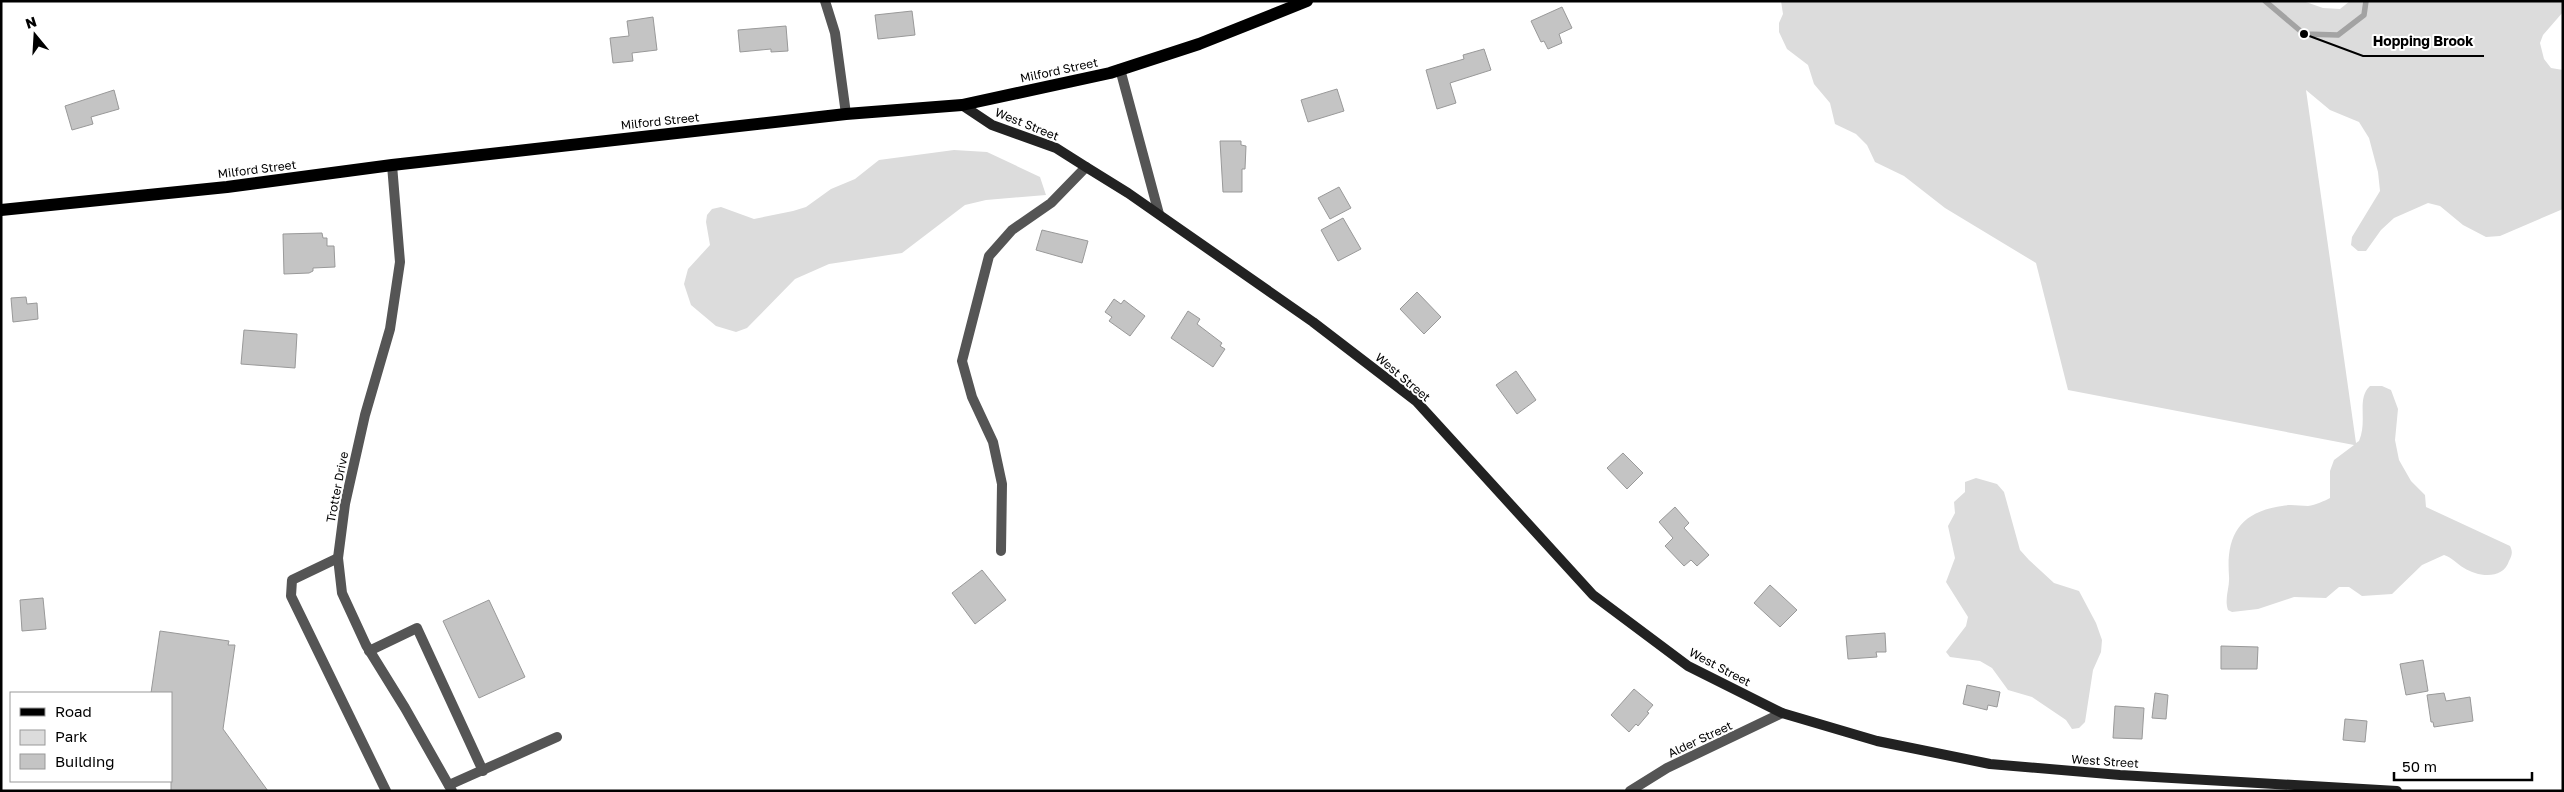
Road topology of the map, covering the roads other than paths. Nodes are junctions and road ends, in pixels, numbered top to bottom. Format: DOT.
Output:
graph roads {
  1 [pos="825,1"];
  2 [pos="1308,1"];
  3 [pos="1120,69"];
  4 [pos="962,106"];
  5 [pos="846,114"];
  6 [pos="392,165"];
  7 [pos="1086,167"];
  8 [pos="1,210"];
  9 [pos="1159,214"];
  10 [pos="1001,551"];
  11 [pos="338,558"];
  12 [pos="369,650"];
  13 [pos="1782,714"];
  14 [pos="557,737"];
  15 [pos="483,770"];
  16 [pos="451,788"];
  17 [pos="386,791"];
  18 [pos="1630,791"];
  19 [pos="2397,791"];
  1 -- 5 [label="street"];
  2 -- 3 [label="main road, Milford Street"];
  3 -- 4 [label="main road, Milford Street"];
  3 -- 9 [label="street"];
  4 -- 5 [label="main road, Milford Street"];
  4 -- 7 [label="street, West Street"];
  5 -- 6 [label="main road, Milford Street"];
  6 -- 8 [label="main road, Milford Street"];
  6 -- 11 [label="street, Trotter Drive"];
  7 -- 9 [label="street, West Street"];
  7 -- 10 [label="street"];
  9 -- 13 [label="street, West Street"];
  11 -- 12 [label="street, Trotter Drive"];
  11 -- 17 [label="street"];
  12 -- 15 [label="street"];
  12 -- 16 [label="street, Trotter Drive"];
  13 -- 18 [label="street, Alder Street"];
  13 -- 19 [label="street, West Street"];
  14 -- 15 [label="street"];
  15 -- 16 [label="street"];
}
